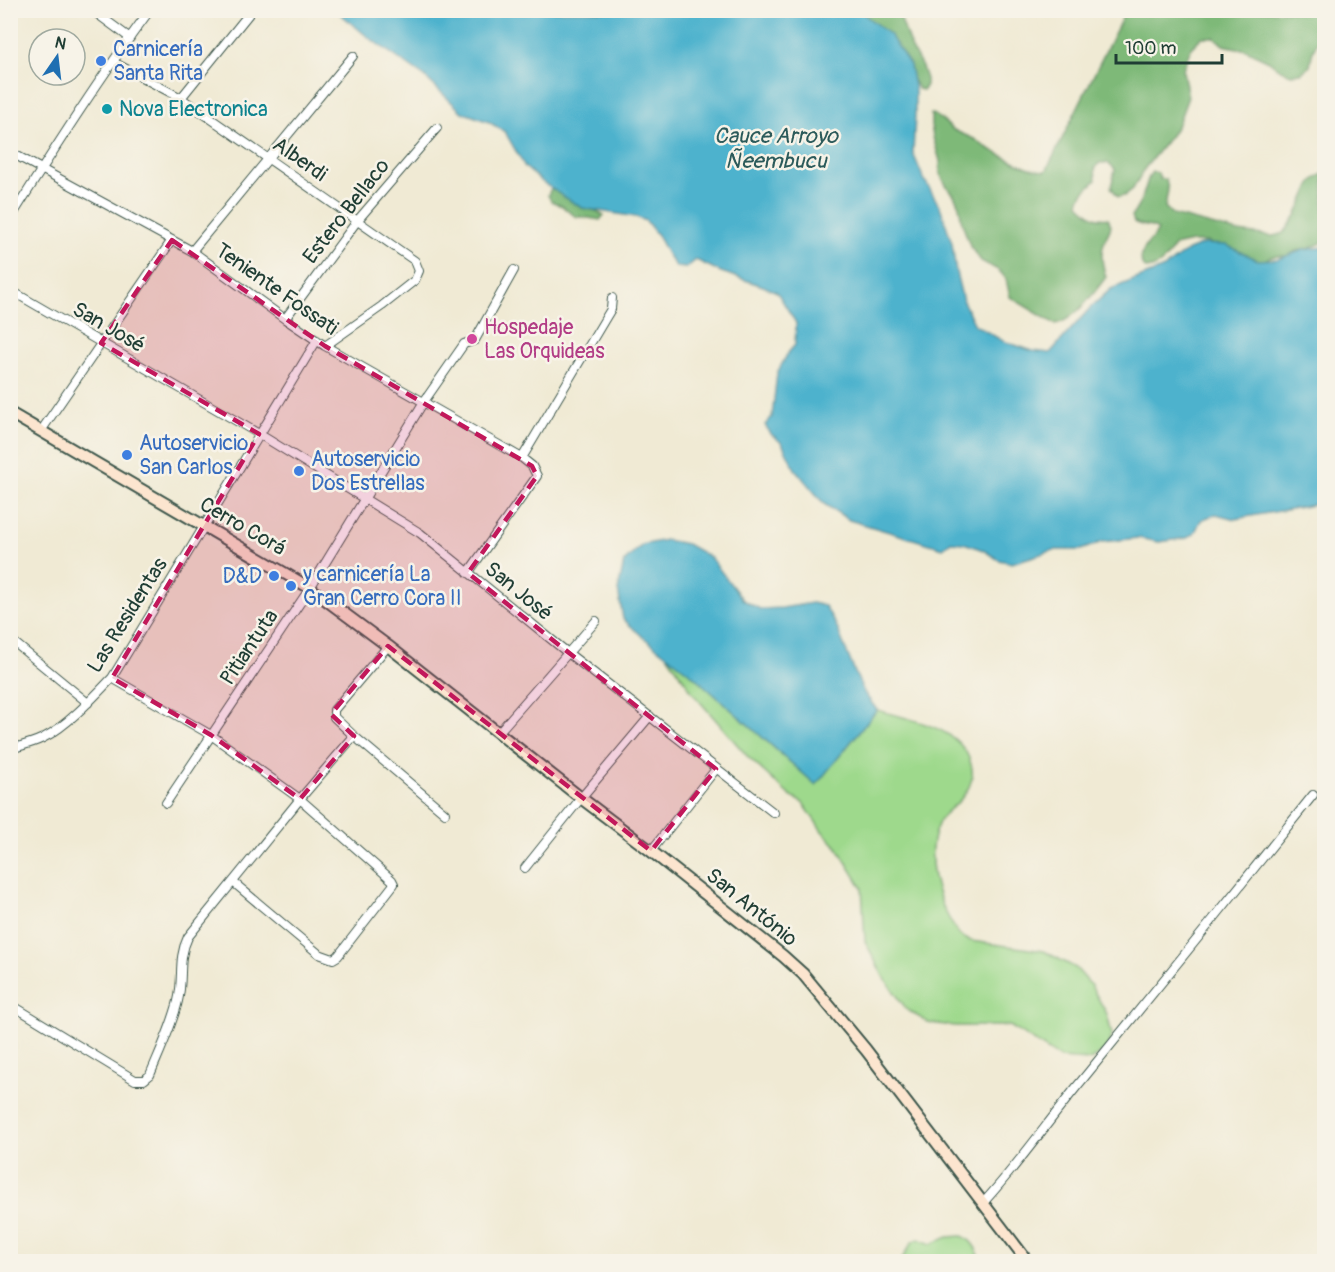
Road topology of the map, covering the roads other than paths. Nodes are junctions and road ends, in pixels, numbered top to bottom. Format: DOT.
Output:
graph roads {
  1 [pos="92,10"];
  2 [pos="150,10"];
  3 [pos="252,10"];
  4 [pos="130,38"];
  5 [pos="353,56"];
  6 [pos="113,62"];
  7 [pos="181,98"];
  8 [pos="437,128"];
  9 [pos="10,152"];
  10 [pos="269,159"];
  11 [pos="42,169"];
  12 [pos="10,219"];
  13 [pos="357,221"];
  14 [pos="172,240"];
  15 [pos="192,251"];
  16 [pos="514,270"];
  17 [pos="10,290"];
  18 [pos="612,298"];
  19 [pos="285,319"];
  20 [pos="317,340"];
  21 [pos="101,343"];
  22 [pos="325,346"];
  23 [pos="423,403"];
  24 [pos="10,413"];
  25 [pos="41,431"];
  26 [pos="259,434"];
  27 [pos="522,458"];
  28 [pos="365,499"];
  29 [pos="204,526"];
  30 [pos="468,573"];
  31 [pos="310,588"];
  32 [pos="596,621"];
  33 [pos="10,639"];
  34 [pos="388,646"];
  35 [pos="568,653"];
  36 [pos="112,678"];
  37 [pos="88,703"];
  38 [pos="650,717"];
  39 [pos="498,733"];
  40 [pos="211,735"];
  41 [pos="354,736"];
  42 [pos="10,749"];
  43 [pos="716,769"];
  44 [pos="1313,795"];
  45 [pos="581,798"];
  46 [pos="300,799"];
  47 [pos="166,802"];
  48 [pos="446,813"];
  49 [pos="774,813"];
  50 [pos="651,851"];
  51 [pos="525,868"];
  52 [pos="233,882"];
  53 [pos="10,1004"];
  54 [pos="983,1203"];
  55 [pos="1028,1262"];
  1 -- 4 [label="street"];
  2 -- 4 [label="street"];
  3 -- 7 [label="street"];
  4 -- 6 [label="street"];
  5 -- 10 [label="street"];
  6 -- 7 [label="street, Alberdi"];
  6 -- 11 [label="street"];
  7 -- 10 [label="street, Alberdi"];
  8 -- 13 [label="street, Estero Bellaco"];
  9 -- 11 [label="street, Teniente Fossati"];
  10 -- 13 [label="street, Alberdi"];
  10 -- 15 [label="street"];
  11 -- 12 [label="street"];
  11 -- 14 [label="street, Teniente Fossati"];
  13 -- 19 [label="street, Estero Bellaco"];
  13 -- 22 [label="street, Alberdi"];
  14 -- 15 [label="street, Teniente Fossati"];
  14 -- 21 [label="street"];
  15 -- 19 [label="street, Teniente Fossati"];
  16 -- 23 [label="street, Pitiantuta"];
  17 -- 21 [label="street, San José"];
  18 -- 27 [label="street"];
  19 -- 20 [label="street, Teniente Fossati"];
  20 -- 22 [label="street, Teniente Fossati"];
  20 -- 26 [label="street, Las Residentas"];
  21 -- 25 [label="street"];
  21 -- 26 [label="street, San José"];
  22 -- 23 [label="street, Teniente Fossati"];
  23 -- 27 [label="street, Teniente Fossati"];
  23 -- 28 [label="street, Pitiantuta"];
  24 -- 25 [label="street, Cerro Corá"];
  25 -- 29 [label="street, Cerro Corá"];
  26 -- 28 [label="street, San José"];
  26 -- 29 [label="street, Las Residentas"];
  27 -- 30 [label="street"];
  28 -- 30 [label="street, San José"];
  28 -- 31 [label="street, Pitiantuta"];
  29 -- 31 [label="street, Cerro Corá"];
  29 -- 36 [label="street, Las Residentas"];
  30 -- 35 [label="street, San José"];
  31 -- 34 [label="street, Cerro Corá"];
  31 -- 40 [label="street, Pitiantuta"];
  32 -- 35 [label="street"];
  33 -- 37 [label="street"];
  34 -- 39 [label="street, San António"];
  34 -- 41 [label="street"];
  35 -- 38 [label="street, San José"];
  35 -- 39 [label="street"];
  36 -- 37 [label="street, Las Residentas"];
  36 -- 40 [label="street"];
  37 -- 42 [label="street, Las Residentas"];
  38 -- 43 [label="street, San José"];
  38 -- 45 [label="street"];
  39 -- 45 [label="street, San António"];
  40 -- 46 [label="street"];
  40 -- 47 [label="street, Pitiantuta"];
  41 -- 46 [label="street"];
  41 -- 48 [label="street"];
  43 -- 49 [label="street, San José"];
  43 -- 50 [label="street"];
  44 -- 54 [label="street"];
  45 -- 50 [label="street, San António"];
  45 -- 51 [label="street"];
  46 -- 52 [label="street"];
  46 -- 52 [label="street"];
  50 -- 54 [label="street, San António"];
  52 -- 53 [label="street"];
  54 -- 55 [label="street, San António"];
}
